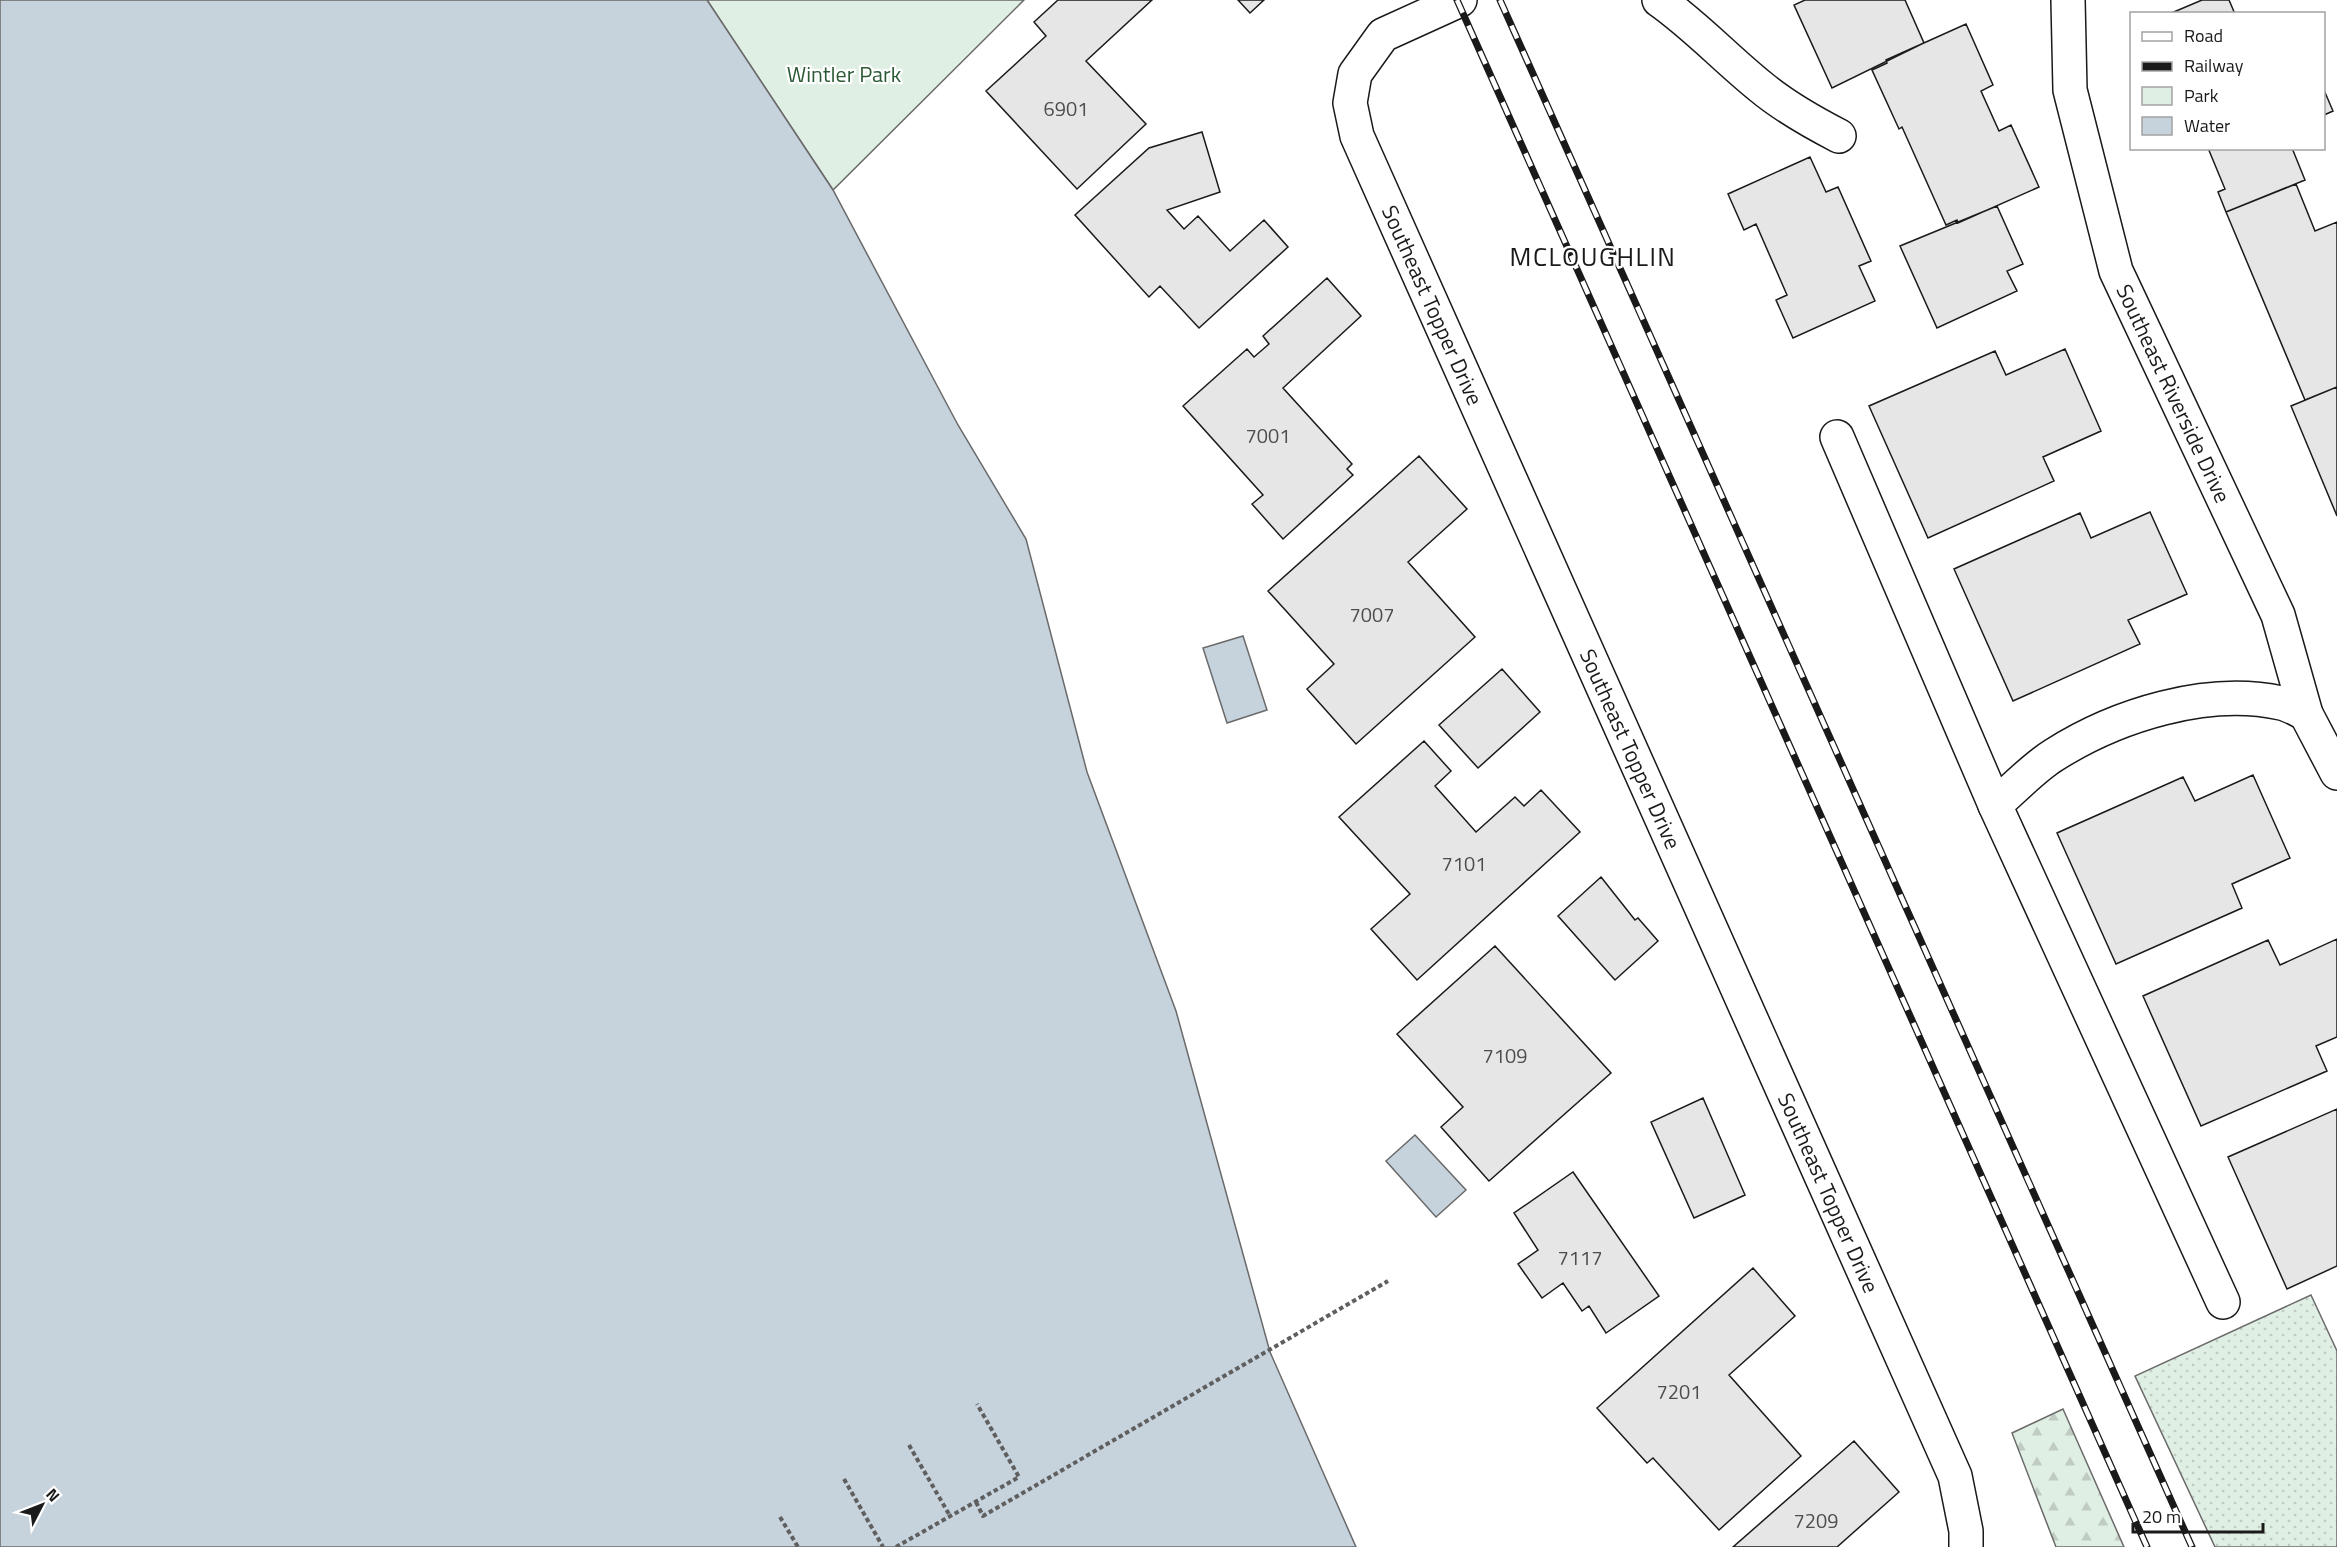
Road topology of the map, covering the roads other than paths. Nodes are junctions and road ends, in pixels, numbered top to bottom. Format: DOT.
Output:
graph roads {
  1 [pos="1460,0"];
  2 [pos="1659,0"];
  3 [pos="2068,0"];
  4 [pos="1839,136"];
  5 [pos="1837,437"];
  6 [pos="2306,714"];
  7 [pos="2337,773"];
  8 [pos="1995,806"];
  9 [pos="2223,1302"];
  10 [pos="1966,1547"];
  1 -- 10 [label="street, Southeast Topper Drive"];
  2 -- 4 [label="street"];
  3 -- 6 [label="street, Southeast Riverside Drive"];
  5 -- 8 [label="street"];
  6 -- 7 [label="street, Southeast Riverside Drive"];
  6 -- 8 [label="street"];
  8 -- 9 [label="street"];
}
